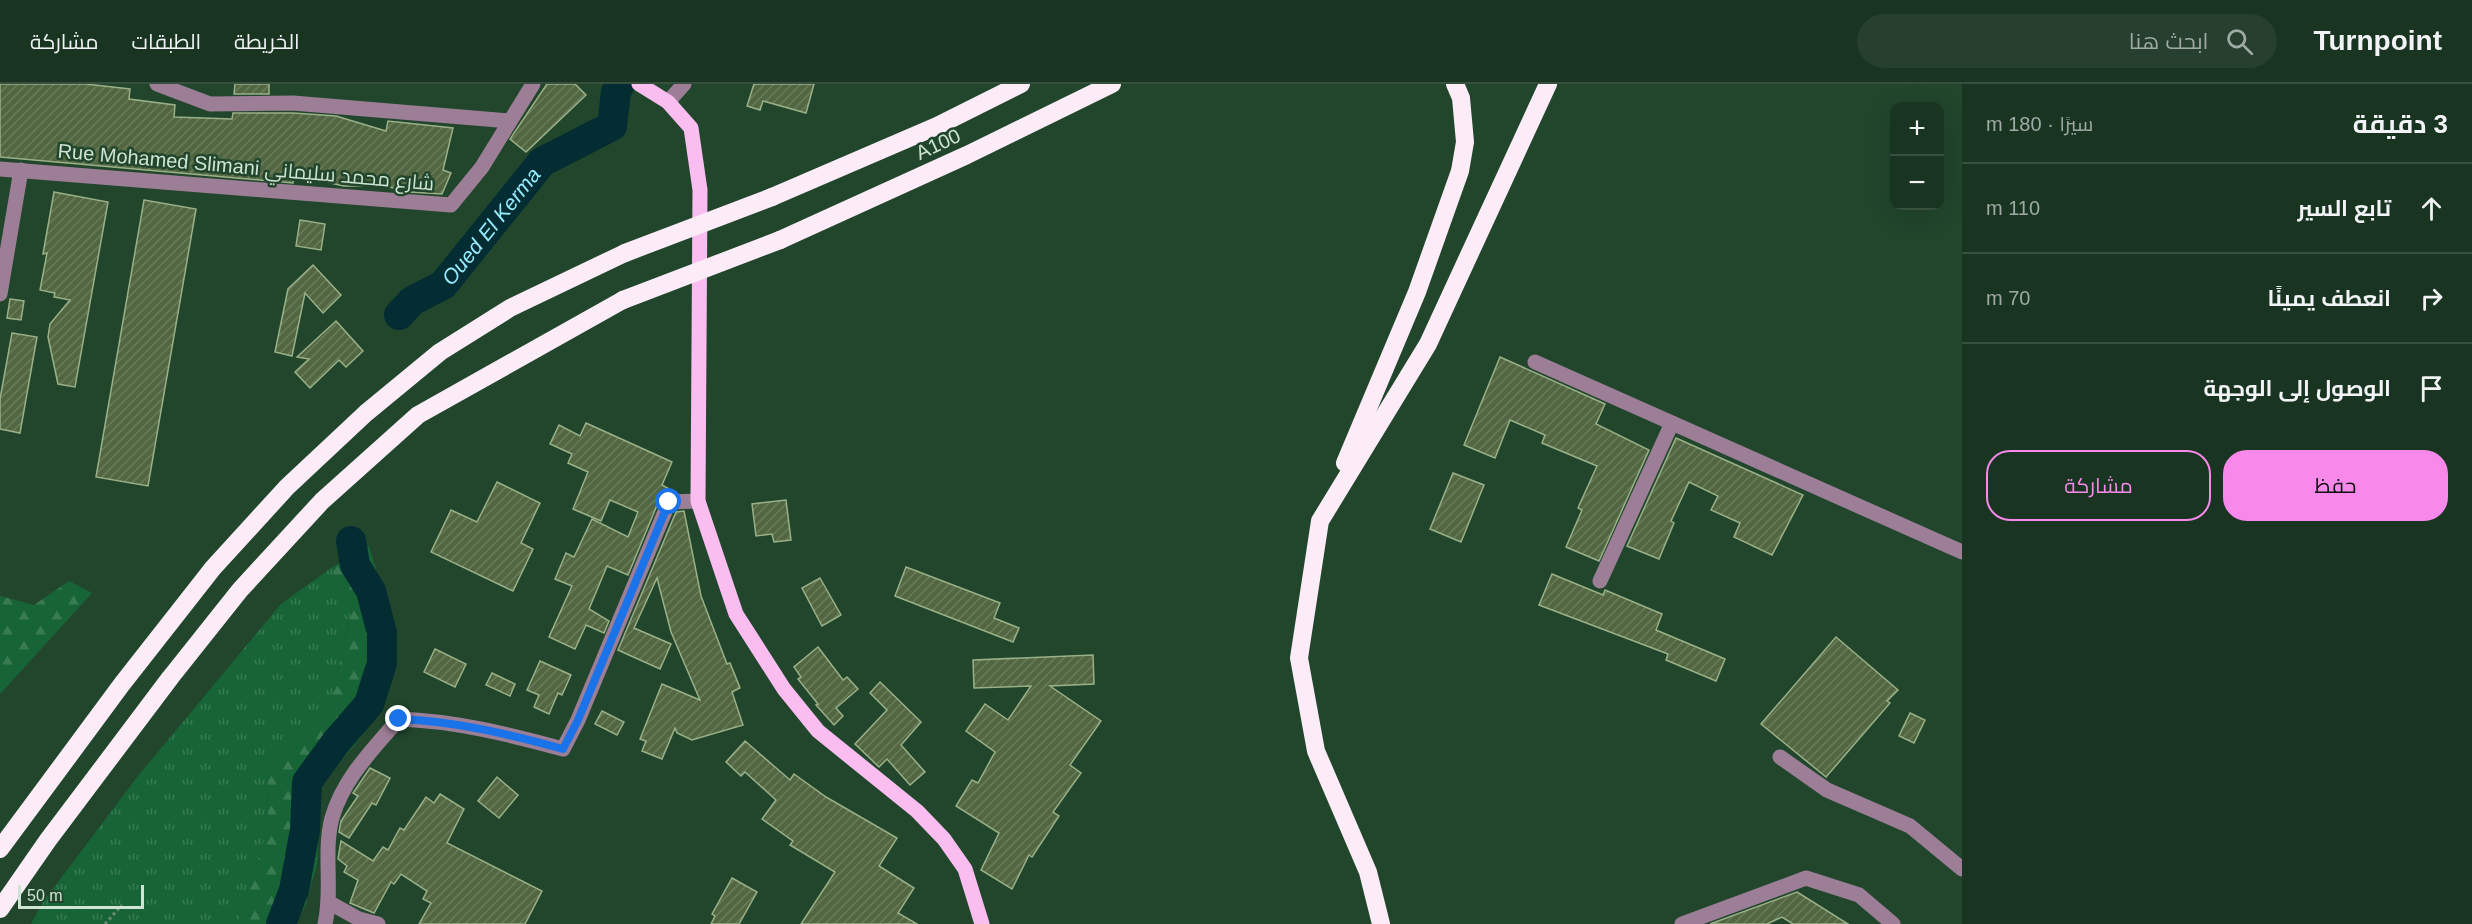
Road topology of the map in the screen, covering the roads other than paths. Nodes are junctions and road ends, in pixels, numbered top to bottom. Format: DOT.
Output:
graph roads {
  1 [pos="157,84"];
  2 [pos="533,84"];
  3 [pos="639,84"];
  4 [pos="684,84"];
  5 [pos="1006,84"];
  6 [pos="1021,84"];
  7 [pos="1112,84"];
  8 [pos="1455,84"];
  9 [pos="1548,84"];
  10 [pos="668,102"];
  11 [pos="510,121"];
  12 [pos="937,126"];
  13 [pos="0,169"];
  14 [pos="21,170"];
  15 [pos="0,294"];
  16 [pos="1535,362"];
  17 [pos="1672,423"];
  18 [pos="698,501"];
  19 [pos="1320,521"];
  20 [pos="1962,552"];
  21 [pos="1600,581"];
  22 [pos="1780,757"];
  23 [pos="0,849"];
  24 [pos="1962,869"];
  25 [pos="330,903"];
  26 [pos="0,909"];
  27 [pos="325,924"];
  28 [pos="378,924"];
  29 [pos="982,924"];
  30 [pos="1380,924"];
  31 [pos="1682,924"];
  32 [pos="1893,924"];
  1 -- 11 [label="street"];
  2 -- 11 [label="street, Rue Mohamed Slimani شارع محمد سليماني"];
  3 -- 10 [label="main road"];
  4 -- 10 [label="street"];
  5 -- 12 [label="highway"];
  6 -- 12 [label="highway, A100 / A100"];
  7 -- 26 [label="highway, A100 / A100, bridge"];
  8 -- 19 [label="highway"];
  9 -- 19 [label="highway"];
  10 -- 18 [label="main road"];
  11 -- 14 [label="street, Rue Mohamed Slimani شارع محمد سليماني"];
  12 -- 23 [label="highway, A100 / A100, bridge"];
  13 -- 14 [label="street, Rue Mohamed Slimani شارع محمد سليماني"];
  14 -- 15 [label="street"];
  16 -- 17 [label="street"];
  17 -- 20 [label="street"];
  17 -- 21 [label="street"];
  18 -- 25 [label="street"];
  18 -- 29 [label="main road"];
  19 -- 30 [label="highway"];
  22 -- 24 [label="street"];
  25 -- 27 [label="street"];
  25 -- 28 [label="street"];
  31 -- 32 [label="street"];
}
